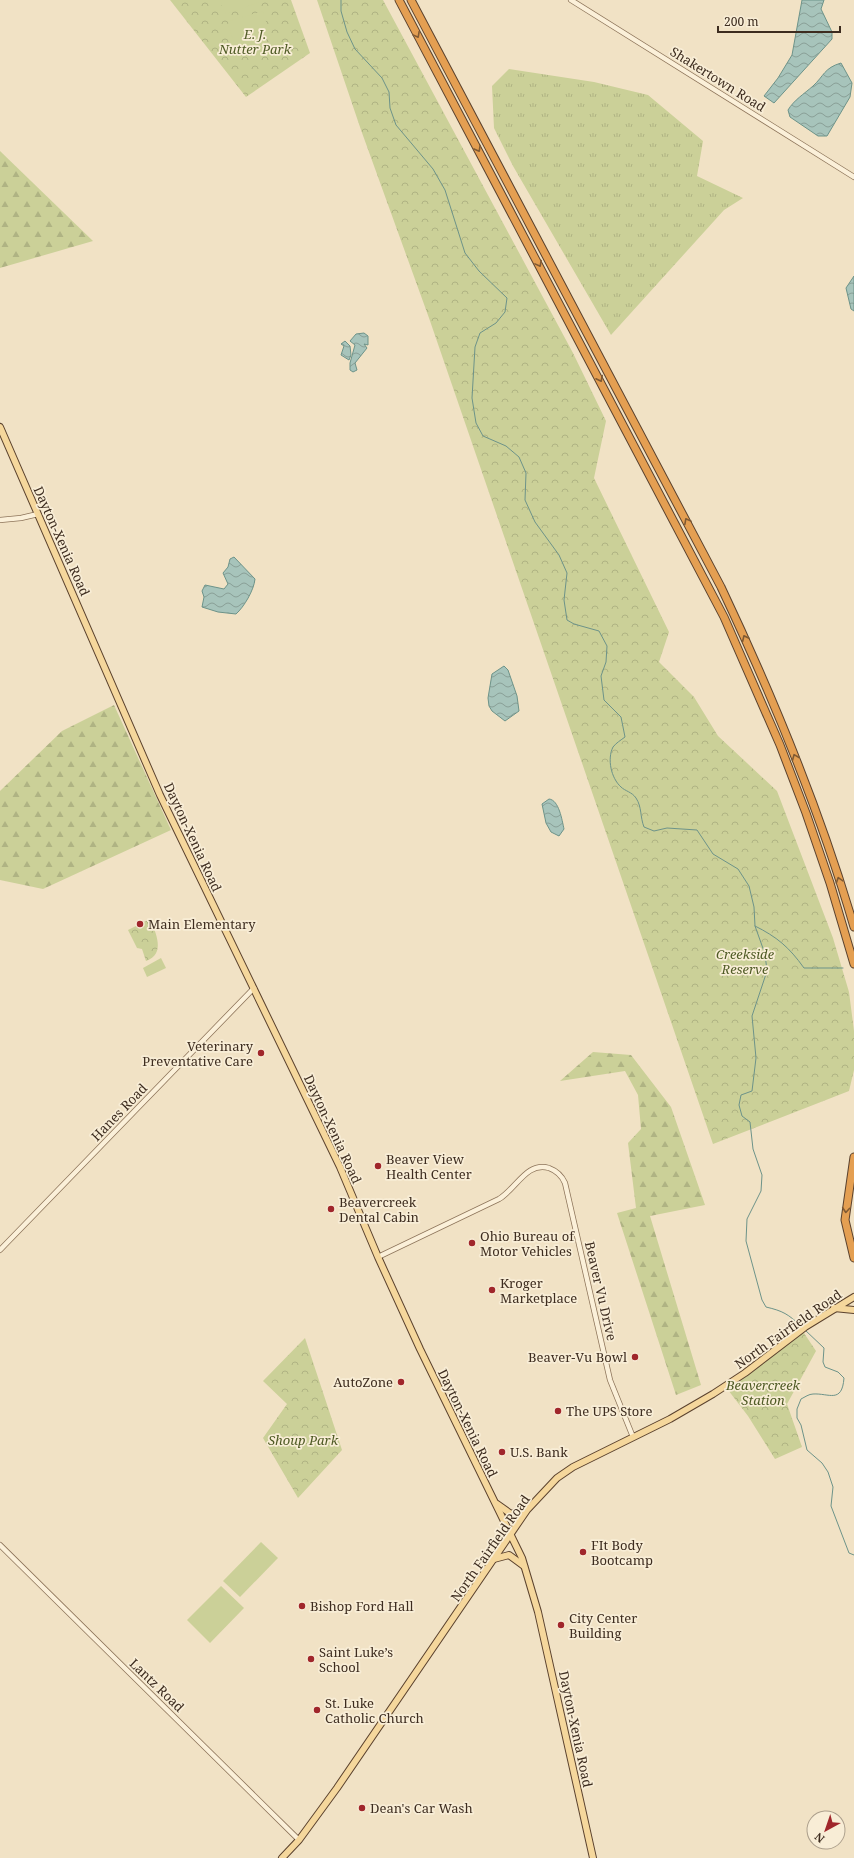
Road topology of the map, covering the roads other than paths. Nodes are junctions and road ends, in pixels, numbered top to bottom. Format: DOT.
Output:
graph roads {
  1 [pos="399,0"];
  2 [pos="411,0"];
  3 [pos="571,0"];
  4 [pos="854,177"];
  5 [pos="0,427"];
  6 [pos="38,514"];
  7 [pos="0,520"];
  8 [pos="852,920"];
  9 [pos="854,927"];
  10 [pos="854,964"];
  11 [pos="254,988"];
  12 [pos="854,1158"];
  13 [pos="0,1250"];
  14 [pos="378,1257"];
  15 [pos="854,1258"];
  16 [pos="854,1296"];
  17 [pos="834,1308"];
  18 [pos="854,1310"];
  19 [pos="633,1438"];
  20 [pos="495,1502"];
  21 [pos="531,1507"];
  22 [pos="510,1535"];
  23 [pos="0,1545"];
  24 [pos="494,1559"];
  25 [pos="525,1567"];
  26 [pos="300,1840"];
  27 [pos="282,1858"];
  28 [pos="593,1858"];
  1 -- 10 [label="highway, one-way"];
  8 -- 2 [label="highway, one-way"];
  3 -- 4 [label="street, Shakertown Road"];
  5 -- 6 [label="main road, Dayton-Xenia Road"];
  6 -- 7 [label="street"];
  6 -- 11 [label="main road, Dayton-Xenia Road"];
  8 -- 9 [label="highway"];
  11 -- 13 [label="street, Hanes Road"];
  11 -- 14 [label="main road, Dayton-Xenia Road"];
  12 -- 15 [label="highway, one-way"];
  14 -- 19 [label="street, Beaver Vu Drive"];
  14 -- 20 [label="main road, Dayton-Xenia Road"];
  16 -- 17 [label="main road, North Fairfield Road"];
  17 -- 18 [label="main road"];
  17 -- 19 [label="main road, North Fairfield Road"];
  19 -- 21 [label="main road, North Fairfield Road"];
  20 -- 21 [label="main road"];
  20 -- 22 [label="main road, Dayton-Xenia Road"];
  21 -- 22 [label="main road, North Fairfield Road"];
  22 -- 24 [label="main road, North Fairfield Road"];
  22 -- 25 [label="main road, Dayton-Xenia Road"];
  23 -- 26 [label="street, Lantz Road"];
  24 -- 25 [label="main road"];
  24 -- 26 [label="main road, North Fairfield Road"];
  25 -- 28 [label="main road, Dayton-Xenia Road"];
  26 -- 27 [label="main road, North Fairfield Road"];
}
